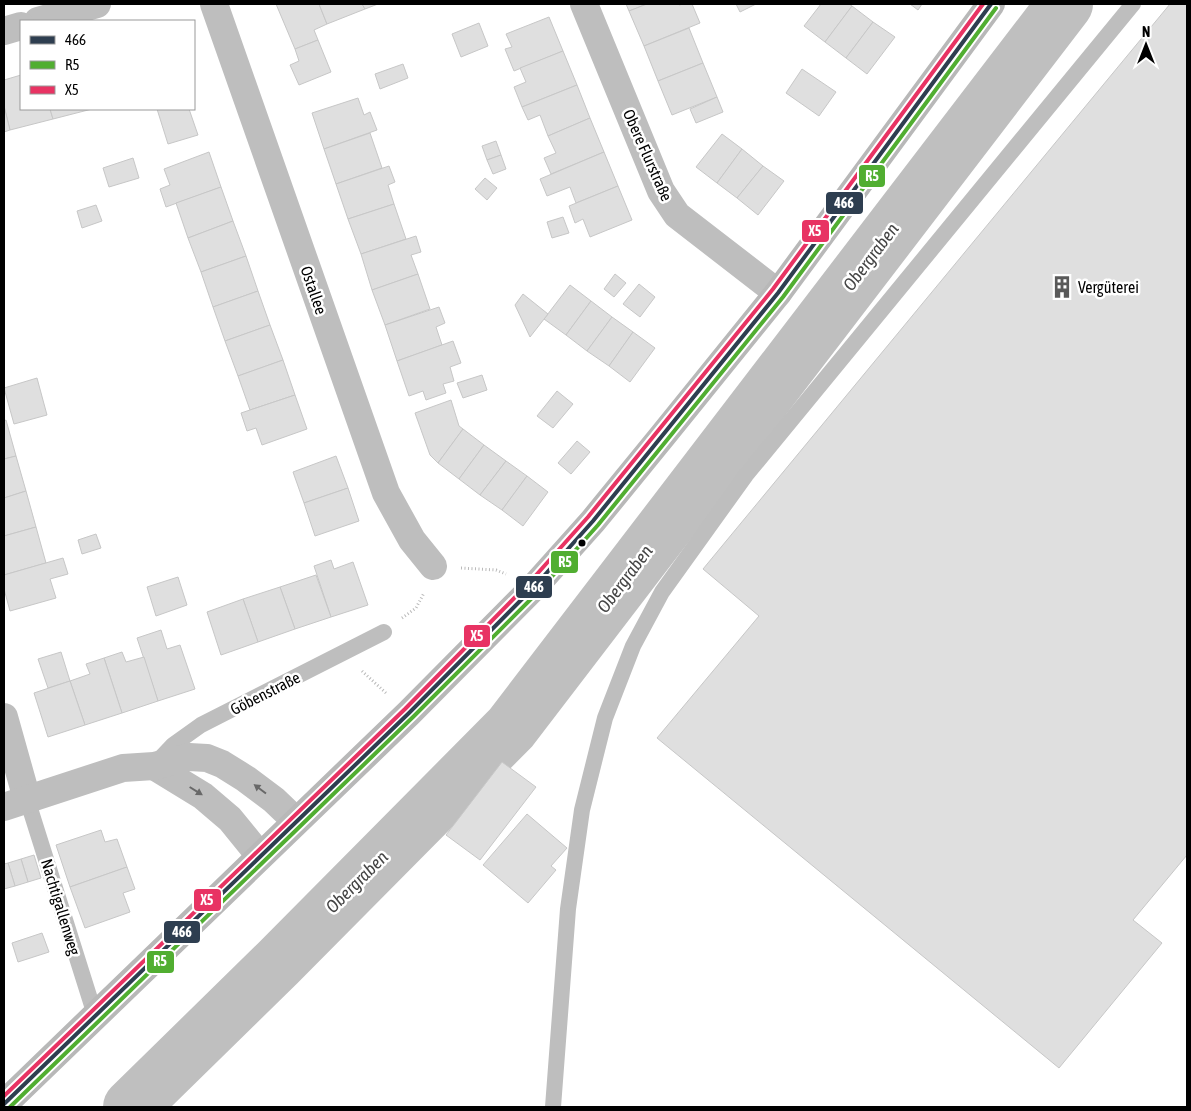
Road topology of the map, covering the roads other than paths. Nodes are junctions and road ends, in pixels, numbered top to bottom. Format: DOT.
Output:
graph roads {
  1 [pos="97,4"];
  2 [pos="214,4"];
  3 [pos="584,4"];
  4 [pos="991,4"];
  5 [pos="1133,4"];
  6 [pos="41,20"];
  7 [pos="20,26"];
  8 [pos="4,31"];
  9 [pos="778,293"];
  10 [pos="433,566"];
  11 [pos="384,632"];
  12 [pos="4,717"];
  13 [pos="154,766"];
  14 [pos="15,803"];
  15 [pos="296,821"];
  16 [pos="260,856"];
  17 [pos="95,1016"];
  18 [pos="4,1104"];
  19 [pos="553,1107"];
  1 -- 6 [label="street"];
  2 -- 10 [label="street, Ostallee"];
  3 -- 9 [label="street, Obere Flurstraße"];
  4 -- 9 [label="main road"];
  5 -- 19 [label="lane"];
  7 -- 8 [label="street"];
  9 -- 15 [label="main road"];
  11 -- 13 [label="lane, Göbenstraße"];
  12 -- 14 [label="street"];
  13 -- 14 [label="street"];
  15 -- 13 [label="street, one-way"];
  13 -- 16 [label="street, one-way"];
  14 -- 17 [label="lane, Nachtigallenweg"];
  15 -- 16 [label="main road"];
  16 -- 17 [label="main road"];
  17 -- 18 [label="main road"];
}
